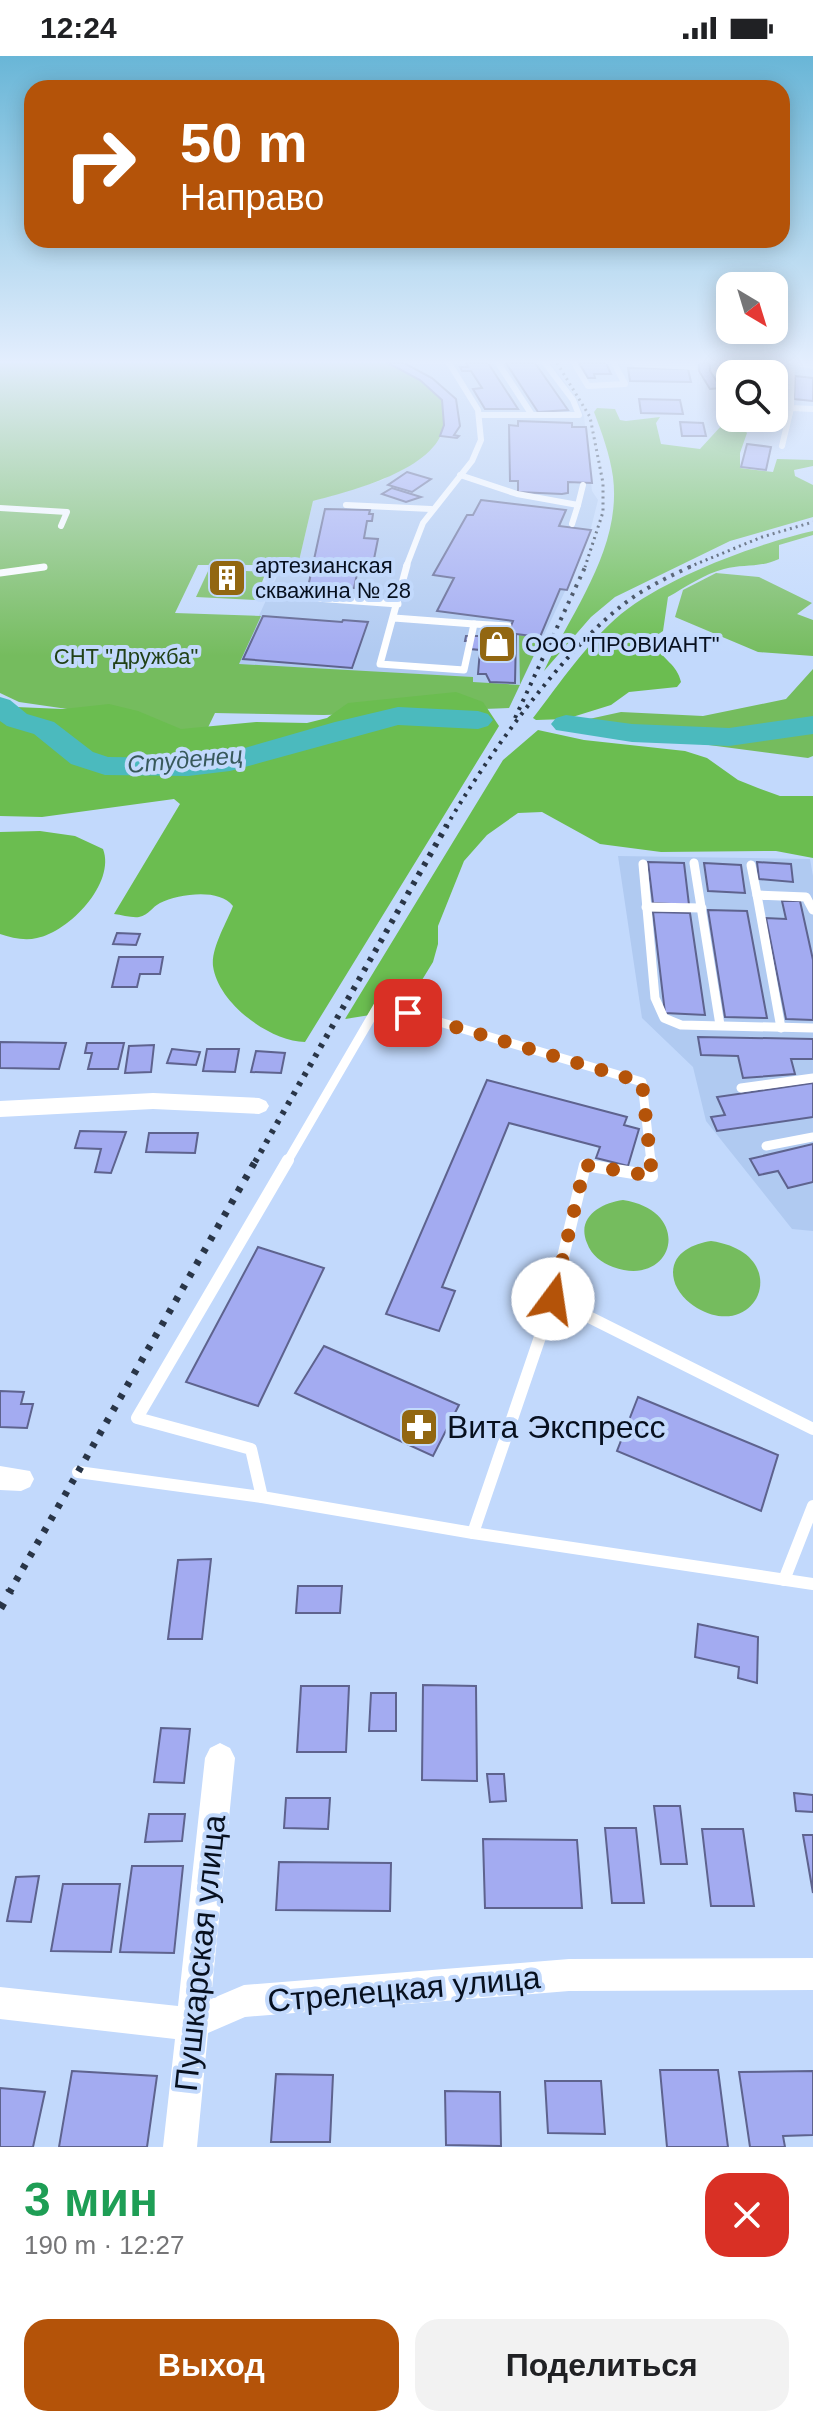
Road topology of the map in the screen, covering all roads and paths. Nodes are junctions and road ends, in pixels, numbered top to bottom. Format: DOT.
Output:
graph roads {
  1 [pos="473,461"];
  2 [pos="460,475"];
  3 [pos="583,485"];
  4 [pos="346,505"];
  5 [pos="578,505"];
  6 [pos="0,508"];
  7 [pos="431,509"];
  8 [pos="572,524"];
  9 [pos="61,526"];
  10 [pos="44,567"];
  11 [pos="0,573"];
  12 [pos="302,597"];
  13 [pos="398,604"];
  14 [pos="394,618"];
  15 [pos="474,624"];
  16 [pos="508,626"];
  17 [pos="694,863"];
  18 [pos="643,864"];
  19 [pos="751,865"];
  20 [pos="757,895"];
  21 [pos="646,907"];
  22 [pos="702,908"];
  23 [pos="813,910"];
  24 [pos="720,1025"];
  25 [pos="781,1028"];
  26 [pos="813,1028"];
  27 [pos="813,1078"];
  28 [pos="741,1088"];
  29 [pos="259,1106"];
  30 [pos="0,1109"];
  31 [pos="813,1137"];
  32 [pos="766,1146"];
  33 [pos="553,1299"];
  34 [pos="813,1429"];
  35 [pos="78,1472"];
  36 [pos="262,1497"];
  37 [pos="813,1506"];
  38 [pos="473,1533"];
  39 [pos="784,1580"];
  40 [pos="813,1584"];
  41 [pos="220,1758"];
  42 [pos="813,1974"];
  43 [pos="0,2003"];
  44 [pos="191,2024"];
  45 [pos="180,2147"];
  1 -- 2 [label="lane"];
  2 -- 5 [label="lane"];
  2 -- 7 [label="lane"];
  3 -- 5 [label="lane"];
  4 -- 7 [label="lane"];
  5 -- 8 [label="lane"];
  6 -- 9 [label="lane"];
  7 -- 13 [label="lane"];
  10 -- 11 [label="lane"];
  12 -- 13 [label="lane"];
  13 -- 14 [label="lane"];
  14 -- 15 [label="lane"];
  14 -- 15 [label="lane"];
  15 -- 16 [label="lane"];
  17 -- 22 [label="lane"];
  18 -- 21 [label="lane"];
  19 -- 20 [label="lane"];
  20 -- 23 [label="lane"];
  20 -- 25 [label="lane"];
  21 -- 22 [label="lane"];
  21 -- 24 [label="lane"];
  22 -- 24 [label="lane"];
  24 -- 25 [label="lane"];
  25 -- 26 [label="lane"];
  27 -- 28 [label="lane"];
  29 -- 30 [label="street"];
  31 -- 32 [label="lane"];
  33 -- 34 [label="lane"];
  33 -- 36 [label="lane"];
  33 -- 38 [label="lane"];
  35 -- 36 [label="lane"];
  36 -- 38 [label="lane"];
  37 -- 39 [label="lane"];
  38 -- 39 [label="lane"];
  39 -- 40 [label="lane"];
  41 -- 44 [label="street, Пушкарская улица"];
  42 -- 44 [label="street, Стрелецкая улица"];
  43 -- 44 [label="street, Стрелецкая улица"];
  44 -- 45 [label="street, Пушкарская улица"];
}
